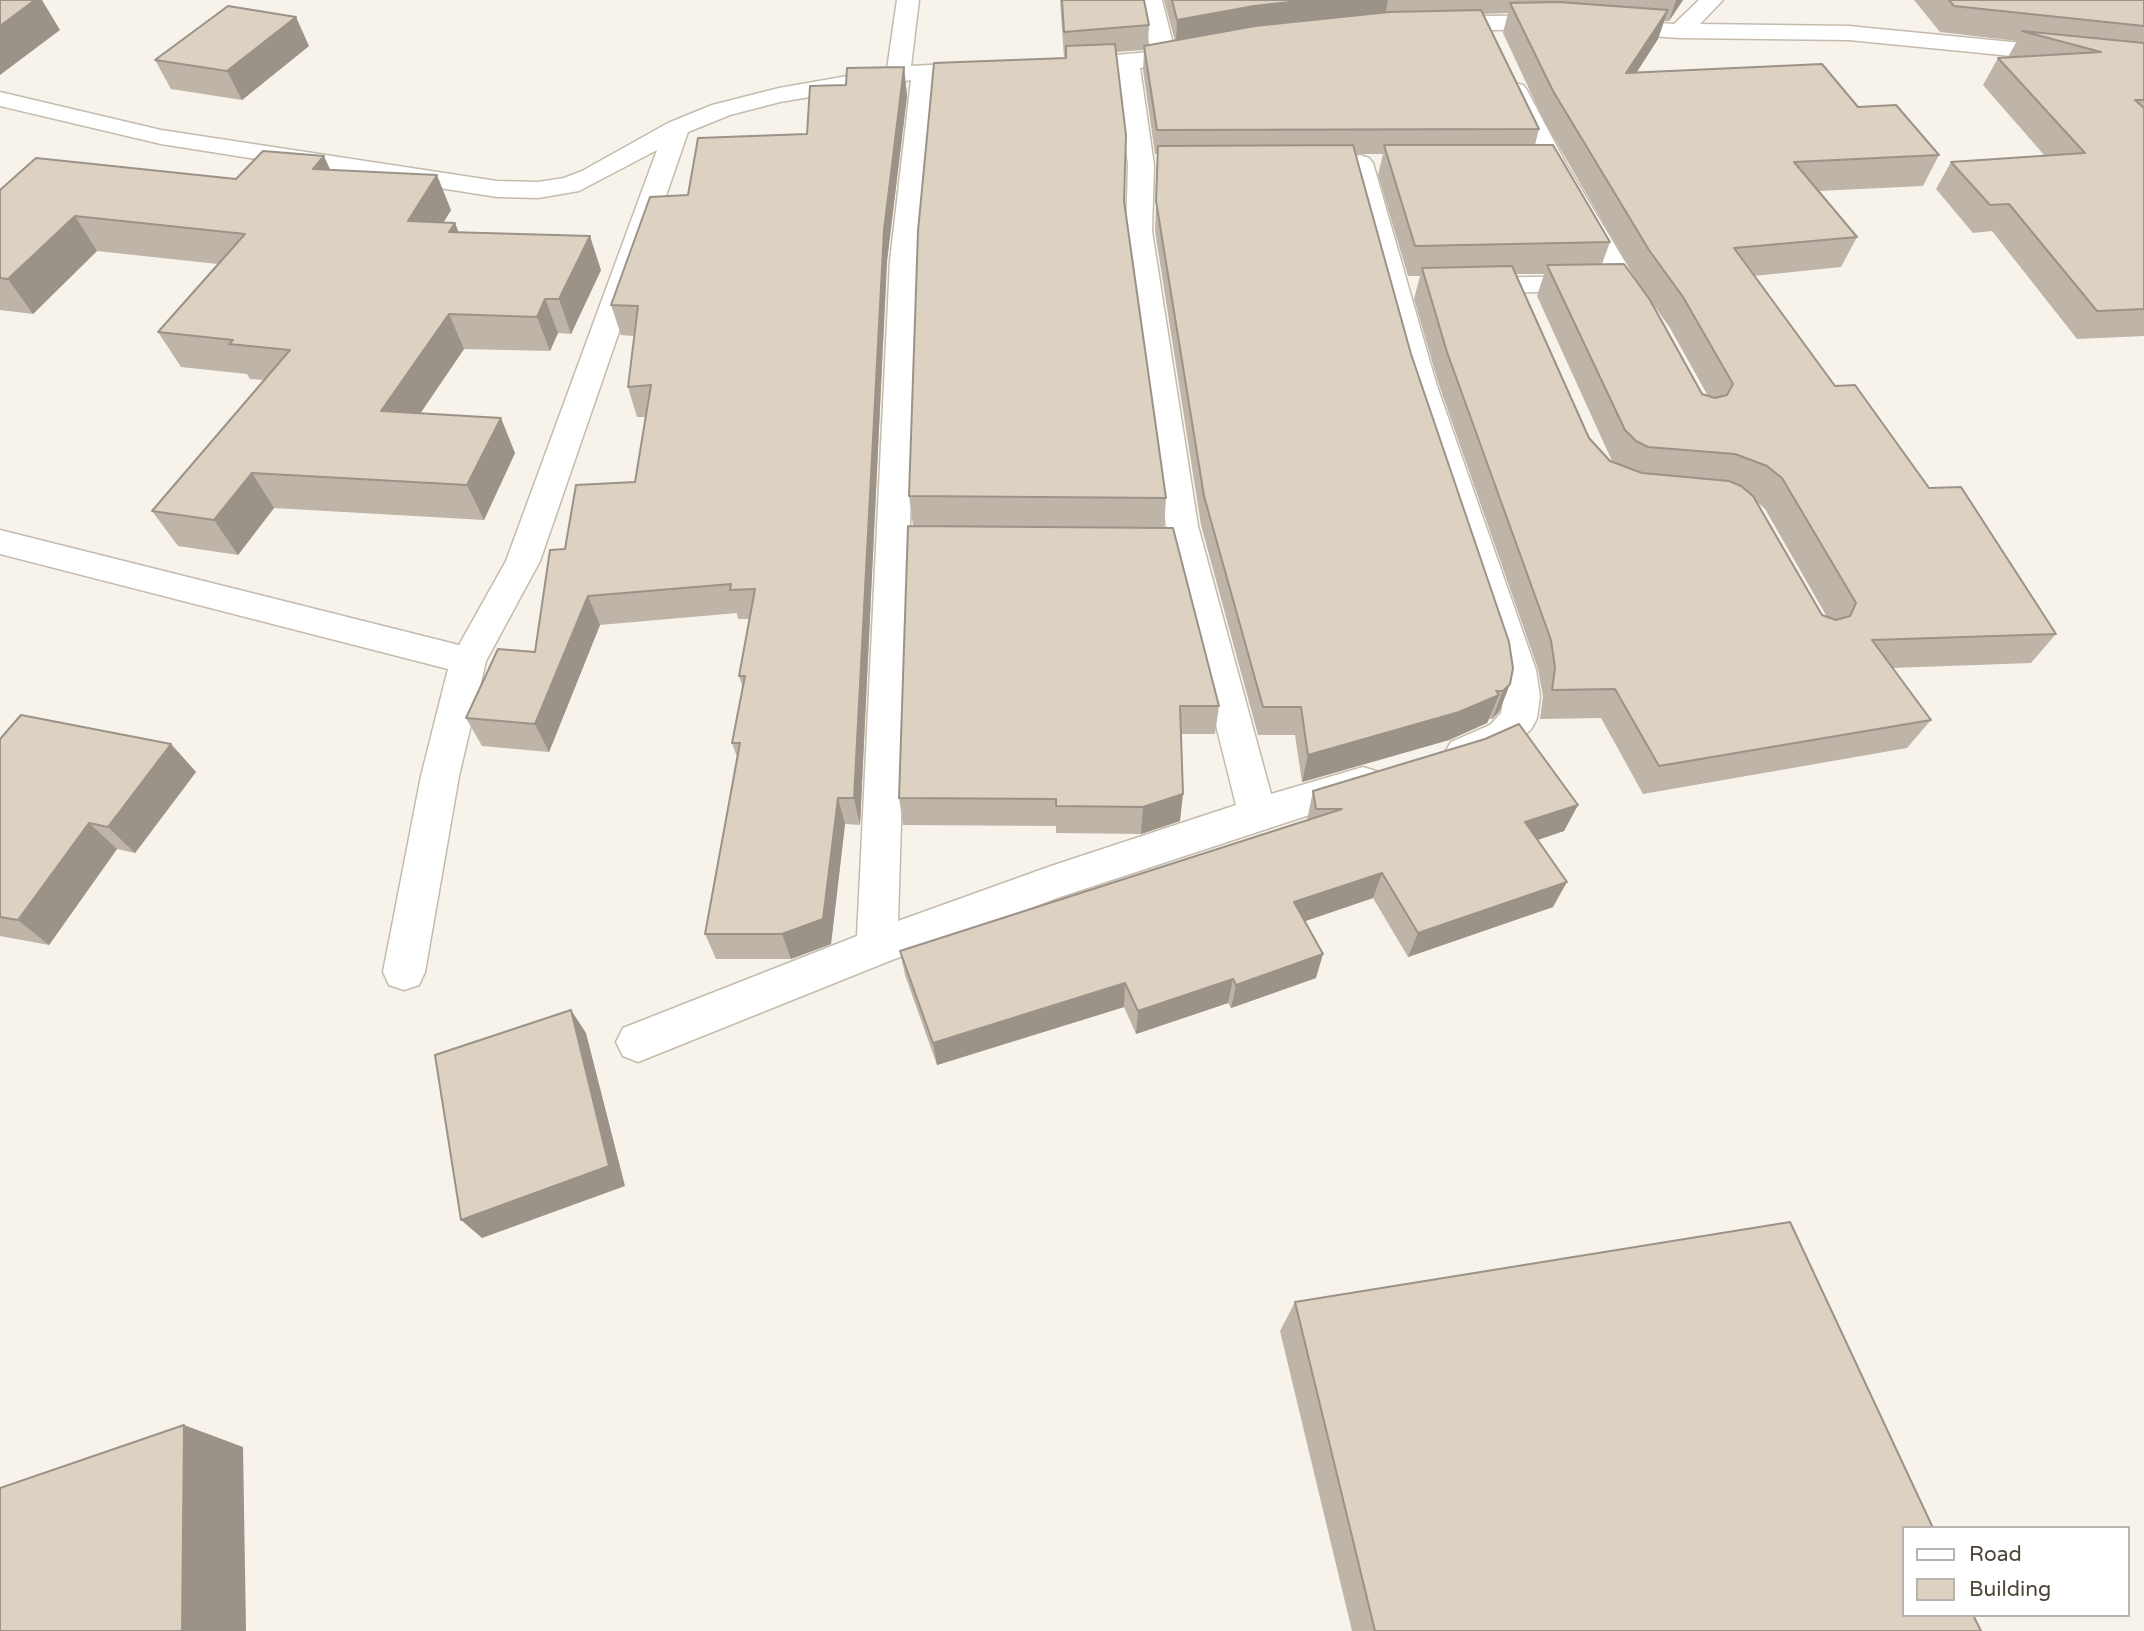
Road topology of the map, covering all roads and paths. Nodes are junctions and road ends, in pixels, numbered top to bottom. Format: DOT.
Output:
graph roads {
  1 [pos="908,0"];
  2 [pos="1151,0"];
  3 [pos="1564,0"];
  4 [pos="1712,0"];
  5 [pos="1484,22"];
  6 [pos="1550,22"];
  7 [pos="1409,25"];
  8 [pos="1680,32"];
  9 [pos="1496,47"];
  10 [pos="1218,48"];
  11 [pos="1164,56"];
  12 [pos="2144,62"];
  13 [pos="1128,63"];
  14 [pos="1046,67"];
  15 [pos="1006,68"];
  16 [pos="1507,72"];
  17 [pos="911,73"];
  18 [pos="0,99"];
  19 [pos="677,128"];
  20 [pos="1360,164"];
  21 [pos="1526,164"];
  22 [pos="1553,164"];
  23 [pos="1622,283"];
  24 [pos="1420,287"];
  25 [pos="1654,329"];
  26 [pos="0,541"];
  27 [pos="468,661"];
  28 [pos="1435,761"];
  29 [pos="1396,772"];
  30 [pos="1256,814"];
  31 [pos="877,947"];
  32 [pos="404,972"];
  33 [pos="638,1042"];
  1 -- 17 [label="street"];
  2 -- 11 [label="street"];
  3 -- 6 [label="street"];
  4 -- 8 [label="street"];
  5 -- 6 [label="street"];
  5 -- 7 [label="street"];
  5 -- 9 [label="street"];
  6 -- 8 [label="street"];
  8 -- 12 [label="street"];
  10 -- 11 [label="street"];
  11 -- 13 [label="street"];
  13 -- 14 [label="street"];
  13 -- 30 [label="street"];
  15 -- 17 [label="street"];
  16 -- 22 [label="street"];
  17 -- 19 [label="street"];
  17 -- 31 [label="street"];
  18 -- 19 [label="street"];
  19 -- 27 [label="street"];
  20 -- 24 [label="street"];
  21 -- 22 [label="street"];
  22 -- 23 [label="street"];
  23 -- 24 [label="street"];
  23 -- 25 [label="street"];
  24 -- 28 [label="street"];
  26 -- 27 [label="street"];
  27 -- 32 [label="street"];
  29 -- 30 [label="street"];
  30 -- 31 [label="street"];
  31 -- 33 [label="street"];
}
